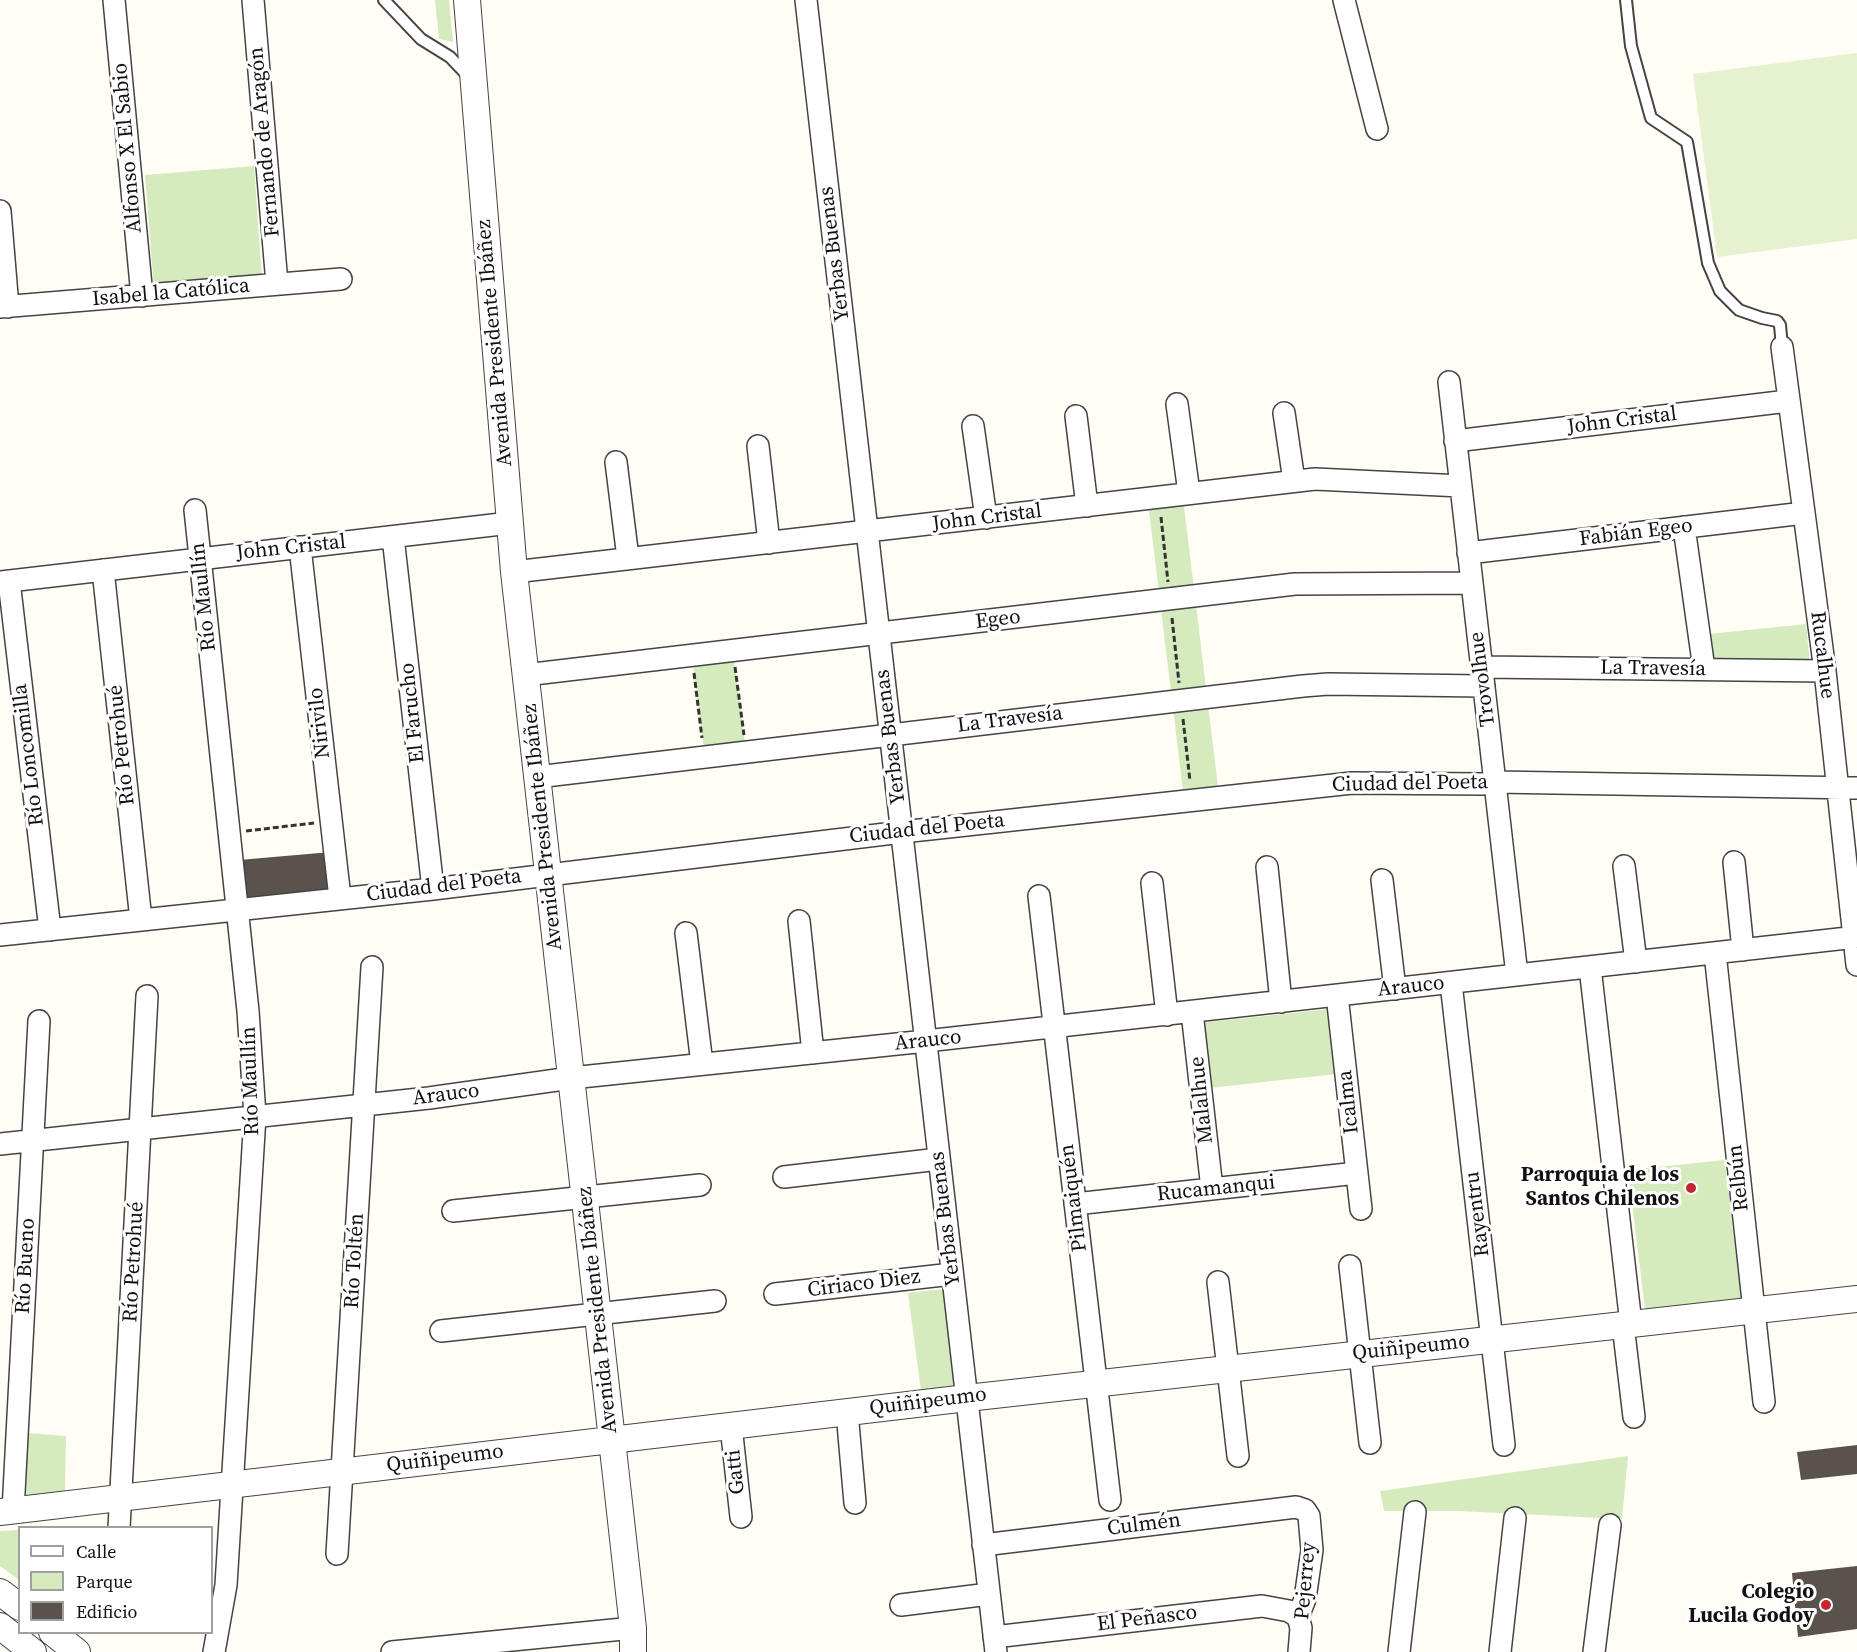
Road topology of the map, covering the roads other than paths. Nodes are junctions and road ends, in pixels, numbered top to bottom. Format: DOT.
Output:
graph roads {
  1 [pos="114,0"];
  2 [pos="253,0"];
  3 [pos="384,0"];
  4 [pos="467,0"];
  5 [pos="806,0"];
  6 [pos="1344,0"];
  7 [pos="1626,0"];
  8 [pos="474,86"];
  9 [pos="1377,129"];
  10 [pos="0,211"];
  11 [pos="341,279"];
  12 [pos="277,284"];
  13 [pos="142,296"];
  14 [pos="4,307"];
  15 [pos="1782,347"];
  16 [pos="1449,382"];
  17 [pos="1788,401"];
  18 [pos="1177,404"];
  19 [pos="1284,413"];
  20 [pos="1076,416"];
  21 [pos="973,426"];
  22 [pos="1455,441"];
  23 [pos="758,446"];
  24 [pos="616,462"];
  25 [pos="1294,481"];
  26 [pos="1461,486"];
  27 [pos="1189,493"];
  28 [pos="1087,506"];
  29 [pos="195,510"];
  30 [pos="1804,513"];
  31 [pos="986,518"];
  32 [pos="510,523"];
  33 [pos="1684,527"];
  34 [pos="867,532"];
  35 [pos="393,537"];
  36 [pos="769,543"];
  37 [pos="300,547"];
  38 [pos="1468,553"];
  39 [pos="628,558"];
  40 [pos="200,559"];
  41 [pos="103,570"];
  42 [pos="514,572"];
  43 [pos="5,581"];
  44 [pos="1472,583"];
  45 [pos="879,635"];
  46 [pos="1704,669"];
  47 [pos="1825,670"];
  48 [pos="525,675"];
  49 [pos="1483,676"];
  50 [pos="890,734"];
  51 [pos="537,777"];
  52 [pos="1495,782"];
  53 [pos="1847,788"];
  54 [pos="902,832"];
  55 [pos="1734,862"];
  56 [pos="1624,866"];
  57 [pos="1266,867"];
  58 [pos="548,874"];
  59 [pos="1382,880"];
  60 [pos="1152,883"];
  61 [pos="433,889"];
  62 [pos="1039,896"];
  63 [pos="340,898"];
  64 [pos="238,910"];
  65 [pos="141,920"];
  66 [pos="800,921"];
  67 [pos="50,930"];
  68 [pos="686,933"];
  69 [pos="0,935"];
  70 [pos="1856,938"];
  71 [pos="1743,950"];
  72 [pos="1715,953"];
  73 [pos="1636,962"];
  74 [pos="1857,965"];
  75 [pos="372,967"];
  76 [pos="1590,967"];
  77 [pos="1517,975"];
  78 [pos="1451,983"];
  79 [pos="1395,989"];
  80 [pos="1337,995"];
  81 [pos="147,996"];
  82 [pos="1281,1002"];
  83 [pos="1192,1012"];
  84 [pos="1167,1015"];
  85 [pos="39,1021"];
  86 [pos="1054,1027"];
  87 [pos="926,1041"];
  88 [pos="813,1053"];
  89 [pos="702,1064"];
  90 [pos="571,1078"];
  91 [pos="364,1104"];
  92 [pos="255,1116"];
  93 [pos="141,1128"];
  94 [pos="32,1141"];
  95 [pos="0,1144"];
  96 [pos="939,1158"];
  97 [pos="1357,1173"];
  98 [pos="784,1177"];
  99 [pos="700,1185"];
  100 [pos="1212,1189"];
  101 [pos="585,1198"];
  102 [pos="1075,1204"];
  103 [pos="1361,1209"];
  104 [pos="453,1211"];
  105 [pos="1350,1266"];
  106 [pos="952,1274"];
  107 [pos="1218,1282"];
  108 [pos="776,1294"];
  109 [pos="1857,1299"];
  110 [pos="715,1301"];
  111 [pos="1754,1311"];
  112 [pos="598,1313"];
  113 [pos="1627,1324"];
  114 [pos="441,1331"];
  115 [pos="1493,1339"];
  116 [pos="1360,1354"];
  117 [pos="1228,1369"];
  118 [pos="1096,1383"];
  119 [pos="966,1398"];
  120 [pos="1764,1402"];
  121 [pos="847,1412"];
  122 [pos="1634,1417"];
  123 [pos="731,1426"];
  124 [pos="612,1440"];
  125 [pos="1371,1443"];
  126 [pos="1504,1444"];
  127 [pos="1238,1456"];
  128 [pos="342,1472"];
  129 [pos="233,1485"];
  130 [pos="122,1498"];
  131 [pos="1110,1500"];
  132 [pos="855,1503"];
  133 [pos="1305,1510"];
  134 [pos="7,1512"];
  135 [pos="1415,1512"];
  136 [pos="741,1517"];
  137 [pos="1515,1518"];
  138 [pos="1610,1525"];
  139 [pos="119,1526"];
  140 [pos="983,1545"];
  141 [pos="337,1554"];
  142 [pos="0,1592"];
  143 [pos="989,1594"];
  144 [pos="901,1605"];
  145 [pos="18,1606"];
  146 [pos="1298,1617"];
  147 [pos="0,1626"];
  148 [pos="54,1634"];
  149 [pos="633,1640"];
  150 [pos="995,1645"];
  151 [pos="508,1646"];
  152 [pos="33,1652"];
  153 [pos="76,1652"];
  154 [pos="214,1652"];
  155 [pos="392,1652"];
  156 [pos="400,1652"];
  157 [pos="1299,1652"];
  158 [pos="1399,1652"];
  159 [pos="1500,1652"];
  160 [pos="1594,1652"];
  1 -- 13 [label="street, Alfonso X El Sabio"];
  2 -- 12 [label="street, Fernando de Aragón"];
  3 -- 8 [label="lane"];
  4 -- 8 [label="street, Avenida Presidente Ibáñez"];
  5 -- 34 [label="street, Yerbas Buenas"];
  6 -- 9 [label="street"];
  7 -- 15 [label="lane"];
  8 -- 32 [label="street, Avenida Presidente Ibáñez"];
  10 -- 14 [label="street"];
  11 -- 12 [label="street, Isabel la Católica"];
  12 -- 13 [label="street, Isabel la Católica"];
  13 -- 14 [label="street, Isabel la Católica"];
  15 -- 17 [label="street, Rucalhue"];
  16 -- 22 [label="street, Trovolhue"];
  17 -- 22 [label="street, John Cristal"];
  17 -- 30 [label="street, Rucalhue"];
  18 -- 27 [label="street"];
  19 -- 25 [label="street"];
  20 -- 28 [label="street"];
  21 -- 31 [label="street"];
  22 -- 26 [label="street, Trovolhue"];
  23 -- 36 [label="street"];
  24 -- 39 [label="street"];
  25 -- 26 [label="street, John Cristal"];
  25 -- 27 [label="street, John Cristal"];
  26 -- 38 [label="street, Trovolhue"];
  27 -- 28 [label="street, John Cristal"];
  28 -- 31 [label="street, John Cristal"];
  29 -- 40 [label="street, Río Maullín"];
  30 -- 33 [label="street, Fabián Egeo"];
  30 -- 47 [label="street, Rucalhue"];
  31 -- 34 [label="street, John Cristal"];
  32 -- 35 [label="street, John Cristal"];
  32 -- 42 [label="street, Avenida Presidente Ibáñez"];
  33 -- 38 [label="street, Fabián Egeo"];
  33 -- 46 [label="street"];
  34 -- 36 [label="street, John Cristal"];
  34 -- 45 [label="street, Yerbas Buenas"];
  35 -- 37 [label="street, John Cristal"];
  35 -- 61 [label="street, El Farucho"];
  36 -- 39 [label="street, John Cristal"];
  37 -- 40 [label="street, John Cristal"];
  37 -- 63 [label="street, Nirivilo"];
  38 -- 44 [label="street, Trovolhue"];
  39 -- 42 [label="street, John Cristal"];
  40 -- 41 [label="street, John Cristal"];
  40 -- 64 [label="street, Río Maullín"];
  41 -- 43 [label="street, John Cristal"];
  41 -- 65 [label="street, Río Petrohué"];
  42 -- 48 [label="street, Avenida Presidente Ibáñez"];
  43 -- 67 [label="street, Río Loncomilla"];
  44 -- 45 [label="street, Egeo"];
  44 -- 49 [label="street, Trovolhue"];
  45 -- 48 [label="street, Egeo"];
  45 -- 50 [label="street, Yerbas Buenas"];
  46 -- 47 [label="street, La Travesía"];
  46 -- 49 [label="street, La Travesía"];
  47 -- 53 [label="street, Rucalhue"];
  48 -- 51 [label="street, Avenida Presidente Ibáñez"];
  49 -- 50 [label="street, La Travesía"];
  49 -- 52 [label="street, Trovolhue"];
  50 -- 51 [label="street, La Travesía"];
  50 -- 54 [label="street, Yerbas Buenas"];
  51 -- 58 [label="street, Avenida Presidente Ibáñez"];
  52 -- 53 [label="street, Ciudad del Poeta"];
  52 -- 54 [label="street, Ciudad del Poeta"];
  52 -- 77 [label="street, Trovolhue"];
  53 -- 70 [label="street, Rucalhue"];
  54 -- 58 [label="street, Ciudad del Poeta"];
  54 -- 87 [label="street, Yerbas Buenas"];
  55 -- 71 [label="street"];
  56 -- 73 [label="street"];
  57 -- 82 [label="street"];
  58 -- 61 [label="street, Ciudad del Poeta"];
  58 -- 90 [label="street, Avenida Presidente Ibáñez"];
  59 -- 79 [label="street"];
  60 -- 84 [label="street"];
  61 -- 63 [label="street, Ciudad del Poeta"];
  62 -- 86 [label="street, Pilmaiquén"];
  63 -- 64 [label="street, Ciudad del Poeta"];
  64 -- 65 [label="street, Ciudad del Poeta"];
  64 -- 92 [label="street, Río Maullín"];
  65 -- 67 [label="street, Ciudad del Poeta"];
  66 -- 88 [label="street"];
  67 -- 69 [label="street, Ciudad del Poeta"];
  68 -- 89 [label="street"];
  70 -- 71 [label="street, Arauco"];
  70 -- 74 [label="street, Rucalhue"];
  71 -- 72 [label="street, Arauco"];
  72 -- 73 [label="street, Arauco"];
  72 -- 111 [label="street, Relbún"];
  73 -- 76 [label="street, Arauco"];
  75 -- 91 [label="street, Río Toltén"];
  76 -- 77 [label="street, Arauco"];
  76 -- 113 [label="street"];
  77 -- 78 [label="street, Arauco"];
  78 -- 79 [label="street, Arauco"];
  78 -- 115 [label="street, Rayentru"];
  79 -- 80 [label="street, Arauco"];
  80 -- 82 [label="street, Arauco"];
  80 -- 97 [label="street, Icalma"];
  81 -- 93 [label="street, Río Petrohué"];
  82 -- 83 [label="street, Arauco"];
  83 -- 84 [label="street, Arauco"];
  83 -- 100 [label="street, Malalhue"];
  84 -- 86 [label="street, Arauco"];
  85 -- 94 [label="street, Río Bueno"];
  86 -- 87 [label="street, Arauco"];
  86 -- 102 [label="street, Pilmaiquén"];
  87 -- 88 [label="street, Arauco"];
  87 -- 96 [label="street, Yerbas Buenas"];
  88 -- 89 [label="street, Arauco"];
  89 -- 90 [label="street, Arauco"];
  90 -- 91 [label="street, Arauco"];
  90 -- 101 [label="street, Avenida Presidente Ibáñez"];
  91 -- 92 [label="street, Arauco"];
  91 -- 128 [label="street, Río Toltén"];
  92 -- 93 [label="street, Arauco"];
  92 -- 129 [label="street, Río Maullín"];
  93 -- 94 [label="street, Arauco"];
  93 -- 130 [label="street, Río Petrohué"];
  94 -- 95 [label="street, Arauco"];
  94 -- 134 [label="street, Río Bueno"];
  96 -- 98 [label="street"];
  96 -- 106 [label="street, Yerbas Buenas"];
  97 -- 100 [label="street, Rucamanqui"];
  97 -- 103 [label="street, Icalma"];
  99 -- 101 [label="street"];
  100 -- 102 [label="street, Rucamanqui"];
  101 -- 104 [label="street"];
  101 -- 112 [label="street, Avenida Presidente Ibáñez"];
  102 -- 118 [label="street, Pilmaiquén"];
  105 -- 116 [label="street"];
  106 -- 108 [label="street, Ciriaco Diez"];
  106 -- 119 [label="street, Yerbas Buenas"];
  107 -- 117 [label="street"];
  109 -- 111 [label="street, Quiñipeumo"];
  110 -- 112 [label="street"];
  111 -- 113 [label="street, Quiñipeumo"];
  111 -- 120 [label="street, Relbún"];
  112 -- 114 [label="street"];
  112 -- 124 [label="street, Avenida Presidente Ibáñez"];
  113 -- 115 [label="street, Quiñipeumo"];
  113 -- 122 [label="street"];
  115 -- 116 [label="street, Quiñipeumo"];
  115 -- 126 [label="street, Rayentru"];
  116 -- 117 [label="street, Quiñipeumo"];
  116 -- 125 [label="street"];
  117 -- 118 [label="street, Quiñipeumo"];
  117 -- 127 [label="street"];
  118 -- 119 [label="street, Quiñipeumo"];
  118 -- 131 [label="street, Pilmaiquén"];
  119 -- 121 [label="street, Quiñipeumo"];
  119 -- 140 [label="street, Yerbas Buenas"];
  121 -- 123 [label="street, Quiñipeumo"];
  121 -- 132 [label="street"];
  123 -- 124 [label="street, Quiñipeumo"];
  123 -- 136 [label="street, Gatti"];
  124 -- 128 [label="street, Quiñipeumo"];
  124 -- 149 [label="street, Avenida Presidente Ibáñez"];
  128 -- 129 [label="street, Quiñipeumo"];
  128 -- 141 [label="street, Río Toltén"];
  129 -- 130 [label="street, Quiñipeumo"];
  129 -- 154 [label="street, Río Maullín"];
  130 -- 134 [label="street, Quiñipeumo"];
  130 -- 139 [label="street, Río Petrohué"];
  133 -- 140 [label="street, Culmén"];
  133 -- 146 [label="street, Pejerrey"];
  135 -- 158 [label="street"];
  137 -- 159 [label="street"];
  138 -- 160 [label="street"];
  140 -- 143 [label="street, Yerbas Buenas"];
  142 -- 145 [label="street"];
  143 -- 144 [label="street"];
  143 -- 150 [label="street, Yerbas Buenas"];
  146 -- 150 [label="street, El Peñasco"];
  146 -- 157 [label="street, Pejerrey"];
  147 -- 152 [label="street"];
  148 -- 153 [label="street"];
  149 -- 151 [label="street"];
  151 -- 156 [label="street"];
  155 -- 156 [label="street"];
}
